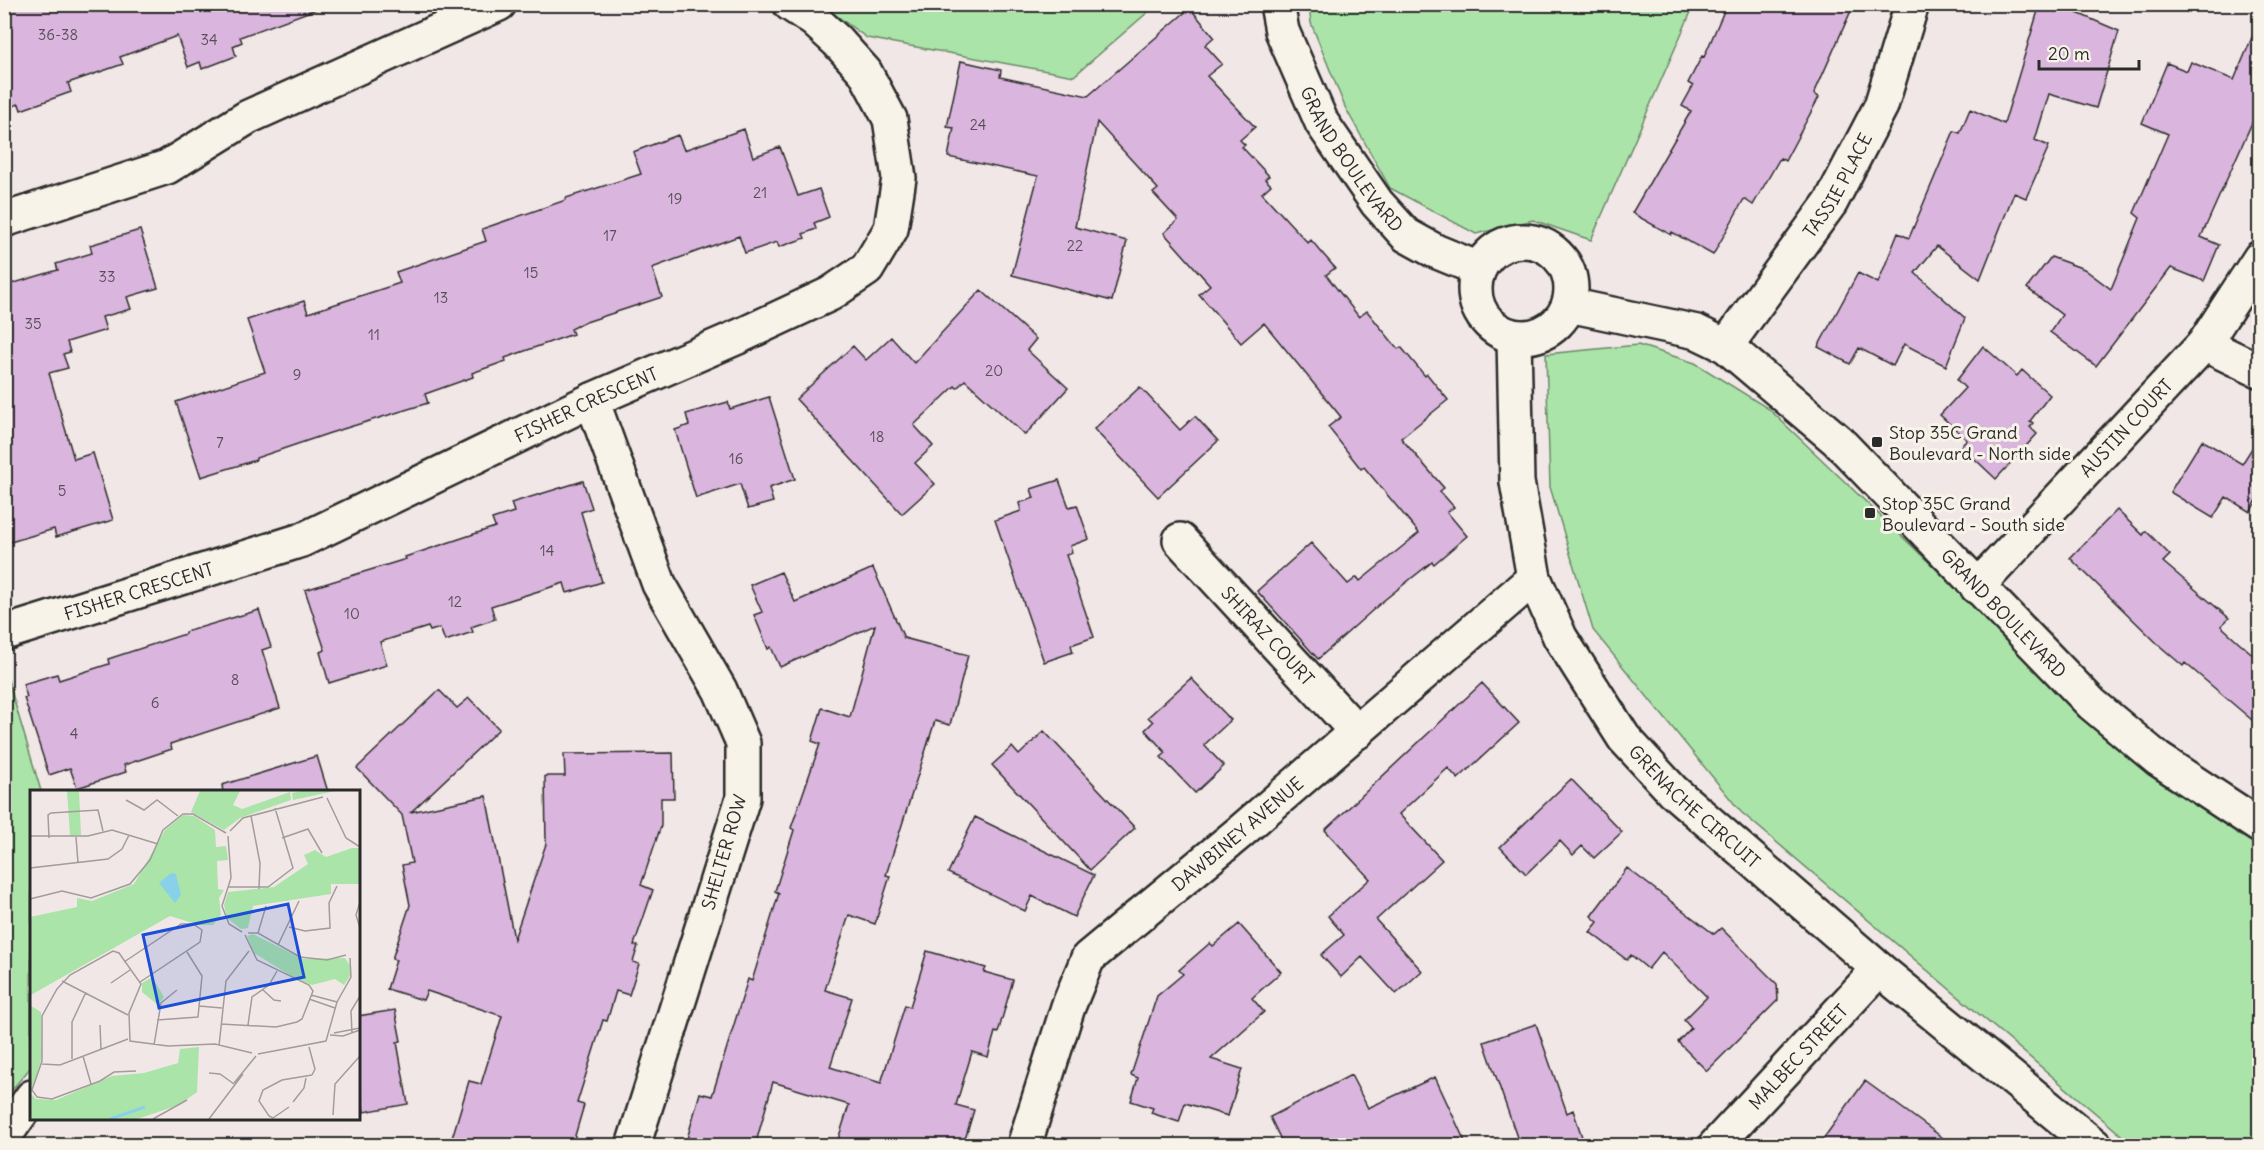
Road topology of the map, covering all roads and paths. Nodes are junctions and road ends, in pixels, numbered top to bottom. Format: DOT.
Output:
graph roads {
  1 [pos="499,4"];
  2 [pos="790,4"];
  3 [pos="1277,4"];
  4 [pos="1912,4"];
  5 [pos="4,220"];
  6 [pos="2259,258"];
  7 [pos="1479,269"];
  8 [pos="1569,305"];
  9 [pos="1514,337"];
  10 [pos="2204,344"];
  11 [pos="1726,346"];
  12 [pos="2259,371"];
  13 [pos="592,400"];
  14 [pos="1180,540"];
  15 [pos="1534,578"];
  16 [pos="1977,586"];
  17 [pos="4,633"];
  18 [pos="1357,732"];
  19 [pos="2259,826"];
  20 [pos="1879,969"];
  21 [pos="30,1099"];
  22 [pos="4,1137"];
  23 [pos="633,1146"];
  24 [pos="1024,1146"];
  25 [pos="1715,1146"];
  26 [pos="2095,1146"];
  1 -- 5 [label="street"];
  2 -- 13 [label="street, FISHER CRESCENT"];
  3 -- 7 [label="street, GRAND BOULEVARD"];
  4 -- 11 [label="street, TASSIE PLACE"];
  6 -- 10 [label="street, AUSTIN COURT"];
  7 -- 8 [label="street"];
  7 -- 9 [label="street"];
  8 -- 9 [label="street"];
  8 -- 11 [label="street, GRAND BOULEVARD"];
  9 -- 15 [label="street, GRENACHE CIRCUIT"];
  10 -- 12 [label="street"];
  10 -- 16 [label="street, AUSTIN COURT"];
  11 -- 16 [label="street, GRAND BOULEVARD"];
  13 -- 17 [label="street, FISHER CRESCENT"];
  13 -- 23 [label="street, SHELTER ROW"];
  14 -- 18 [label="street, SHIRAZ COURT"];
  15 -- 18 [label="street, DAWBINEY AVENUE"];
  15 -- 20 [label="street, GRENACHE CIRCUIT"];
  16 -- 19 [label="street, GRAND BOULEVARD"];
  18 -- 24 [label="street, DAWBINEY AVENUE"];
  20 -- 25 [label="street, MALBEC STREET"];
  20 -- 26 [label="street, GRENACHE CIRCUIT"];
  21 -- 22 [label="street"];
}
